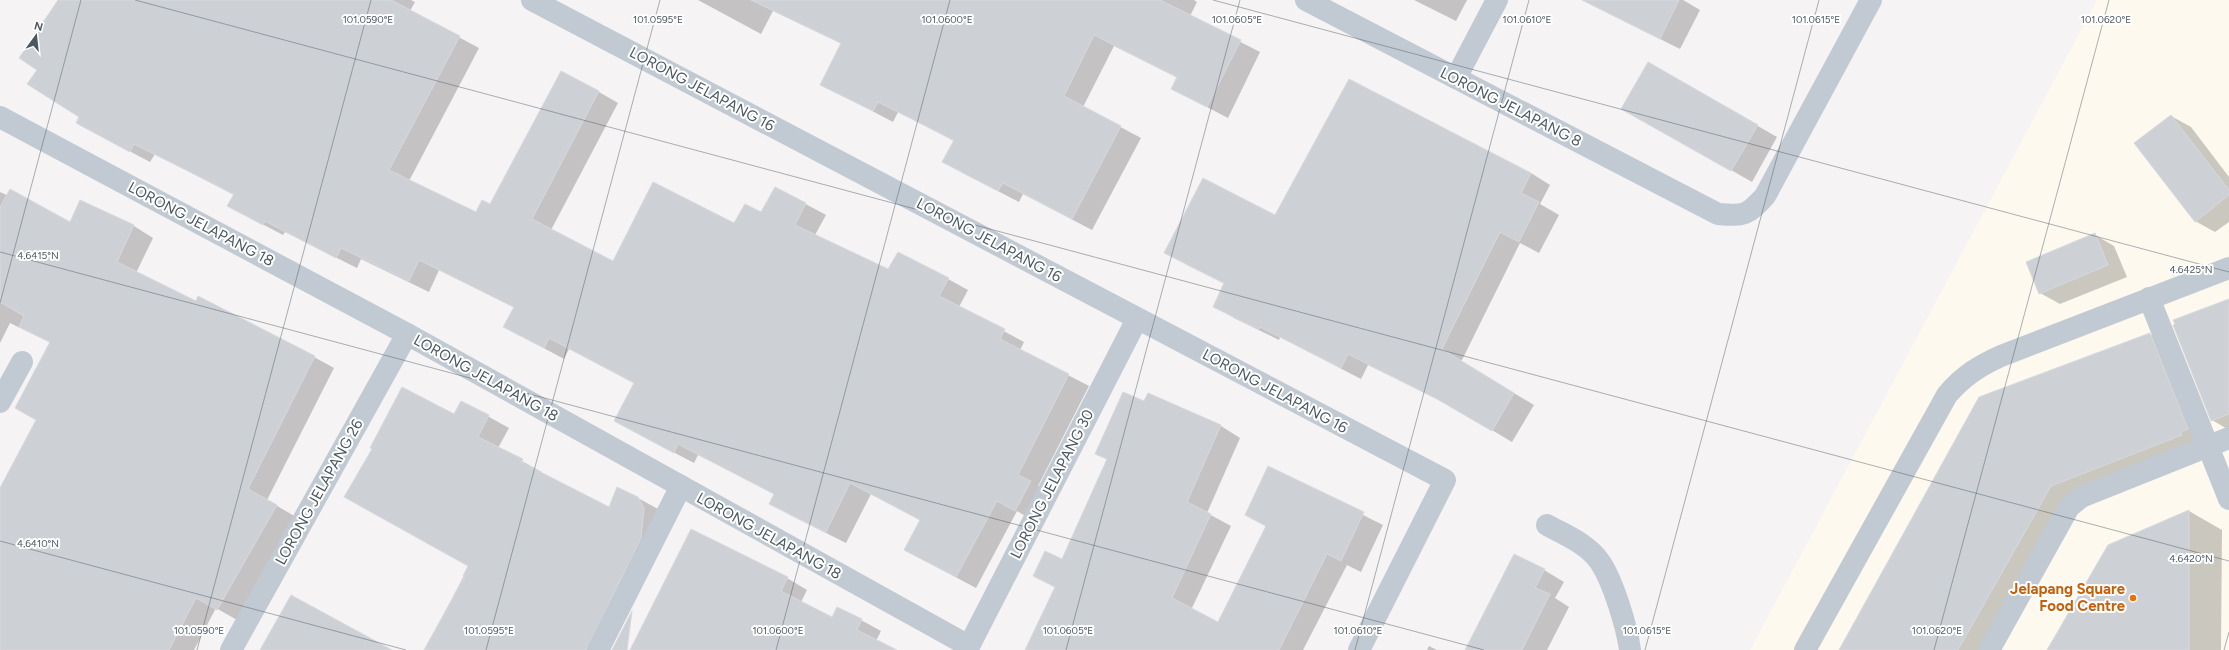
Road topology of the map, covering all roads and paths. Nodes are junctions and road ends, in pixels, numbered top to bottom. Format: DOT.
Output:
graph roads {
  1 [pos="532,0"];
  2 [pos="1306,0"];
  3 [pos="1497,0"];
  4 [pos="1871,0"];
  5 [pos="1456,78"];
  6 [pos="0,117"];
  7 [pos="2229,268"];
  8 [pos="2149,298"];
  9 [pos="1137,319"];
  10 [pos="407,334"];
  11 [pos="22,362"];
  12 [pos="0,402"];
  13 [pos="2229,438"];
  14 [pos="2208,446"];
  15 [pos="681,486"];
  16 [pos="2229,499"];
  17 [pos="1547,525"];
  18 [pos="968,648"];
  19 [pos="231,650"];
  20 [pos="598,650"];
  21 [pos="1360,650"];
  22 [pos="1630,650"];
  23 [pos="1805,650"];
  24 [pos="1989,650"];
  1 -- 9 [label="street, LORONG JELAPANG 16"];
  2 -- 5 [label="street, LORONG JELAPANG 8"];
  3 -- 5 [label="street"];
  4 -- 5 [label="street, LORONG JELAPANG 8"];
  6 -- 10 [label="street, LORONG JELAPANG 18"];
  7 -- 8 [label="street"];
  8 -- 14 [label="street"];
  8 -- 23 [label="street"];
  9 -- 18 [label="street, LORONG JELAPANG 30"];
  9 -- 21 [label="street, LORONG JELAPANG 16"];
  10 -- 15 [label="street, LORONG JELAPANG 18"];
  10 -- 19 [label="street, LORONG JELAPANG 26"];
  11 -- 12 [label="street"];
  13 -- 14 [label="street"];
  14 -- 16 [label="street"];
  14 -- 24 [label="street"];
  15 -- 18 [label="street, LORONG JELAPANG 18"];
  15 -- 20 [label="street"];
  17 -- 22 [label="street"];
}
